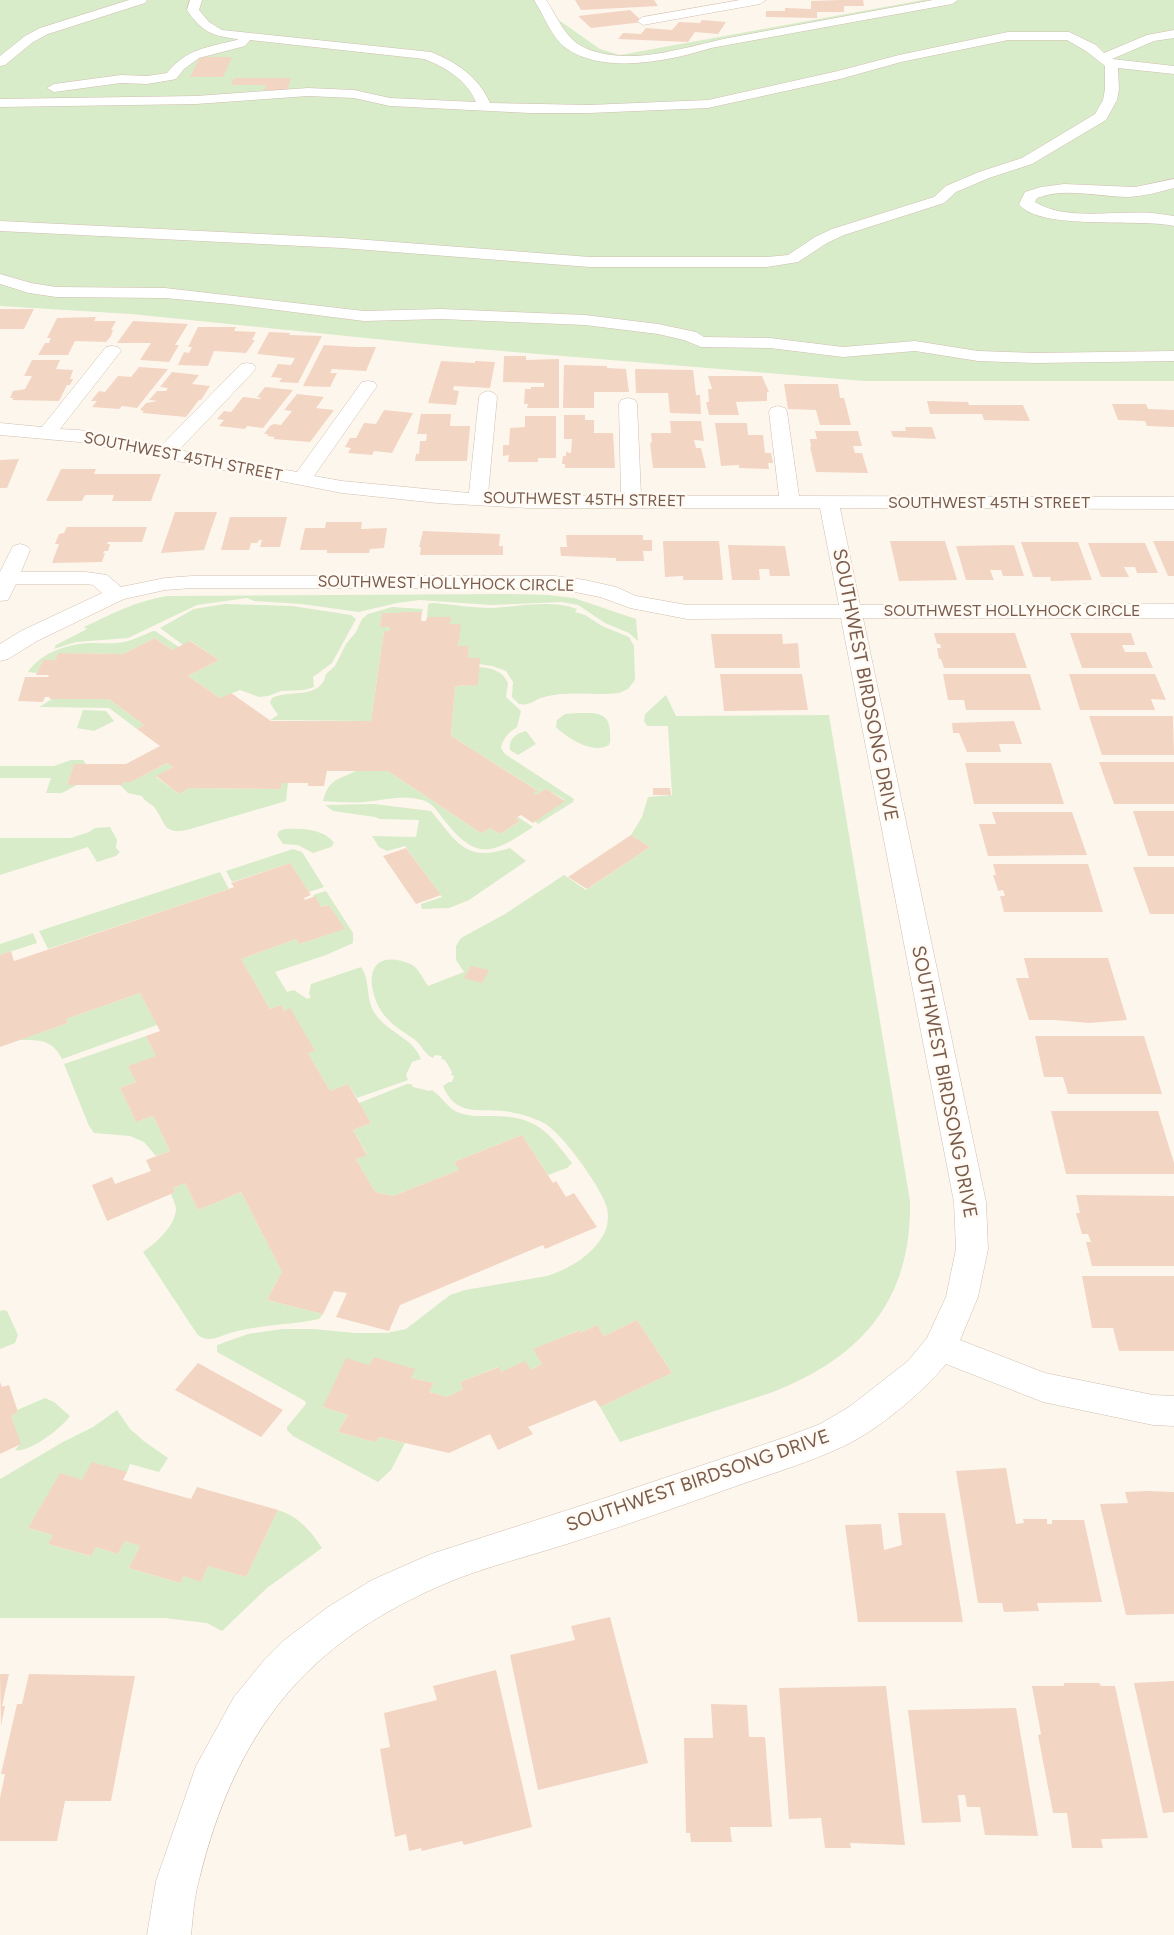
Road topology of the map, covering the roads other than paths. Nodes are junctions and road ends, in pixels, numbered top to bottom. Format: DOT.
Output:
graph roads {
  1 [pos="141,0"];
  2 [pos="196,0"];
  3 [pos="540,0"];
  4 [pos="696,0"];
  5 [pos="760,0"];
  6 [pos="952,0"];
  7 [pos="723,7"];
  8 [pos="643,20"];
  9 [pos="1174,34"];
  10 [pos="247,35"];
  11 [pos="1106,61"];
  12 [pos="0,62"];
  13 [pos="1174,70"];
  14 [pos="147,80"];
  15 [pos="187,81"];
  16 [pos="220,86"];
  17 [pos="261,86"];
  18 [pos="0,96"];
  19 [pos="0,103"];
  20 [pos="485,107"];
  21 [pos="1174,183"];
  22 [pos="1174,221"];
  23 [pos="0,226"];
  24 [pos="0,279"];
  25 [pos="112,351"];
  26 [pos="1174,356"];
  27 [pos="247,368"];
  28 [pos="368,386"];
  29 [pos="488,397"];
  30 [pos="628,404"];
  31 [pos="778,412"];
  32 [pos="0,429"];
  33 [pos="47,433"];
  34 [pos="166,452"];
  35 [pos="301,480"];
  36 [pos="478,499"];
  37 [pos="631,502"];
  38 [pos="790,502"];
  39 [pos="829,502"];
  40 [pos="1174,503"];
  41 [pos="20,550"];
  42 [pos="4,586"];
  43 [pos="117,594"];
  44 [pos="1174,611"];
  45 [pos="850,612"];
  46 [pos="4,646"];
  47 [pos="940,1347"];
  48 [pos="1174,1411"];
  49 [pos="169,1935"];
  1 -- 12 [label="street"];
  2 -- 10 [label="street"];
  3 -- 6 [label="street"];
  4 -- 7 [label="street"];
  5 -- 7 [label="street"];
  7 -- 8 [label="street"];
  9 -- 11 [label="street"];
  10 -- 14 [label="street"];
  10 -- 20 [label="street"];
  11 -- 13 [label="street"];
  11 -- 20 [label="street"];
  11 -- 23 [label="street"];
  14 -- 15 [label="street"];
  14 -- 18 [label="street"];
  16 -- 17 [label="street"];
  19 -- 20 [label="street"];
  21 -- 22 [label="street"];
  24 -- 26 [label="street"];
  25 -- 33 [label="street"];
  27 -- 34 [label="street"];
  28 -- 35 [label="street"];
  29 -- 36 [label="street"];
  30 -- 37 [label="street"];
  31 -- 38 [label="street"];
  32 -- 33 [label="street, SOUTHWEST 45TH STREET"];
  33 -- 34 [label="street, SOUTHWEST 45TH STREET"];
  34 -- 35 [label="street, SOUTHWEST 45TH STREET"];
  35 -- 36 [label="street, SOUTHWEST 45TH STREET"];
  36 -- 37 [label="street, SOUTHWEST 45TH STREET"];
  37 -- 38 [label="street, SOUTHWEST 45TH STREET"];
  38 -- 39 [label="street, SOUTHWEST 45TH STREET"];
  39 -- 40 [label="street, SOUTHWEST 45TH STREET"];
  39 -- 45 [label="street, SOUTHWEST BIRDSONG DRIVE"];
  41 -- 42 [label="street"];
  42 -- 43 [label="street"];
  43 -- 45 [label="street, SOUTHWEST HOLLYHOCK CIRCLE"];
  43 -- 46 [label="street, SOUTHWEST HOLLYHOCK CIRCLE"];
  44 -- 45 [label="street, SOUTHWEST HOLLYHOCK CIRCLE"];
  45 -- 47 [label="street, SOUTHWEST BIRDSONG DRIVE"];
  47 -- 48 [label="street"];
  47 -- 49 [label="street, SOUTHWEST BIRDSONG DRIVE"];
}
